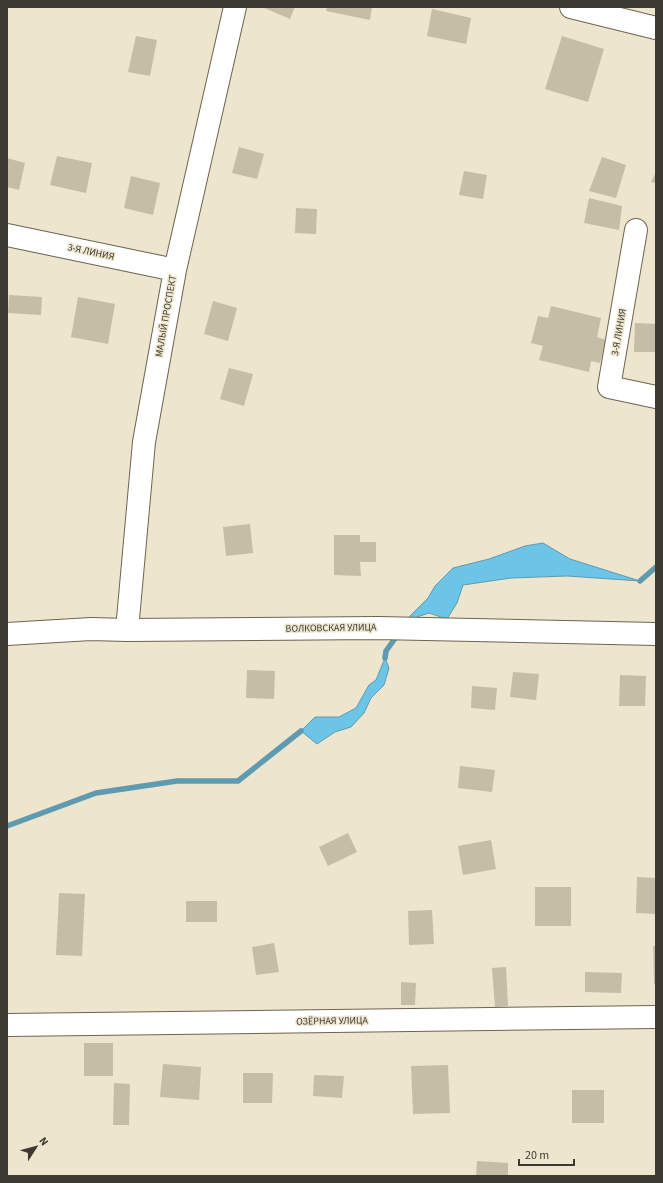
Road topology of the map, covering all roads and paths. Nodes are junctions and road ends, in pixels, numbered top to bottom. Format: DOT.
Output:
graph roads {
  1 [pos="235,7"];
  2 [pos="571,7"];
  3 [pos="656,28"];
  4 [pos="636,230"];
  5 [pos="7,235"];
  6 [pos="175,270"];
  7 [pos="656,397"];
  8 [pos="127,630"];
  9 [pos="7,634"];
  10 [pos="656,634"];
  11 [pos="656,1017"];
  12 [pos="7,1025"];
  1 -- 6 [label="street, МАЛЫЙ ПРОСПЕКТ"];
  2 -- 3 [label="street"];
  4 -- 7 [label="street, 3-Я ЛИНИЯ"];
  5 -- 6 [label="street, 3-Я ЛИНИЯ"];
  6 -- 8 [label="street, МАЛЫЙ ПРОСПЕКТ"];
  8 -- 9 [label="street, ВОЛКОВСКАЯ УЛИЦА"];
  8 -- 10 [label="street, ВОЛКОВСКАЯ УЛИЦА"];
  11 -- 12 [label="street, ОЗЁРНАЯ УЛИЦА"];
}
